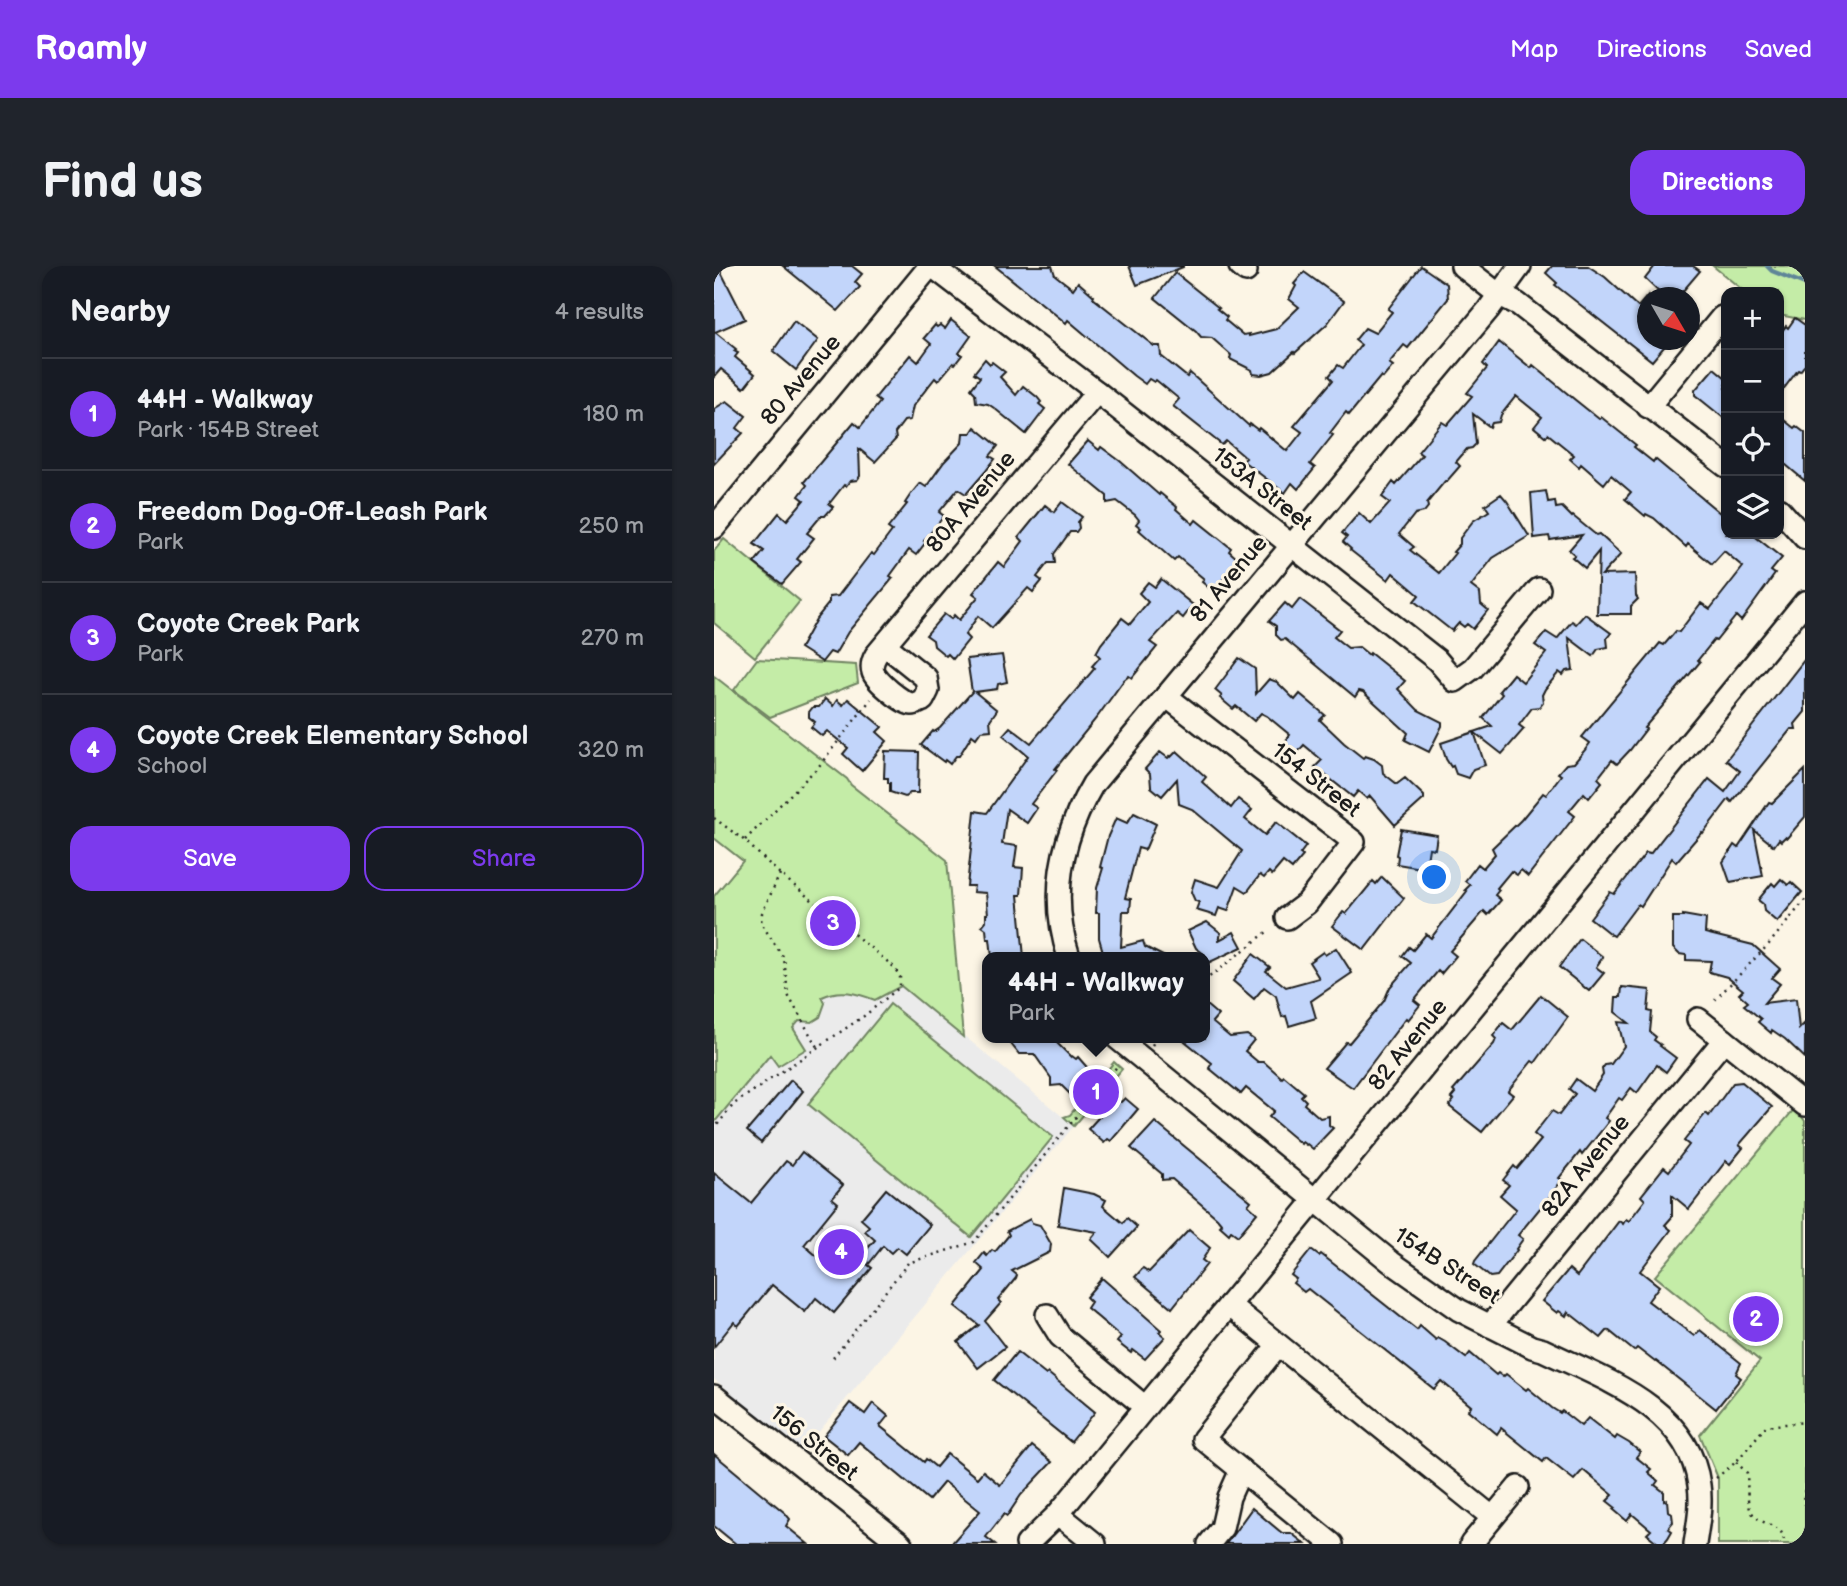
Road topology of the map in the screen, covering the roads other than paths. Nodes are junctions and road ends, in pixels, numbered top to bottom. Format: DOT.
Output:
graph roads {
  1 [pos="931,266"];
  2 [pos="1462,266"];
  3 [pos="1520,266"];
  4 [pos="1498,294"];
  5 [pos="1721,318"];
  6 [pos="1097,392"];
  7 [pos="1648,407"];
  8 [pos="1721,462"];
  9 [pos="1784,515"];
  10 [pos="714,528"];
  11 [pos="1805,538"];
  12 [pos="1291,546"];
  13 [pos="1539,589"];
  14 [pos="1805,602"];
  15 [pos="884,645"];
  16 [pos="1166,696"];
  17 [pos="1287,918"];
  18 [pos="1068,952"];
  19 [pos="1698,1019"];
  20 [pos="1724,1040"];
  21 [pos="1124,1043"];
  22 [pos="1805,1104"];
  23 [pos="1314,1201"];
  24 [pos="1229,1305"];
  25 [pos="1047,1315"];
  26 [pos="1490,1326"];
  27 [pos="1278,1345"];
  28 [pos="714,1396"];
  29 [pos="1145,1407"];
  30 [pos="1241,1470"];
  31 [pos="1518,1487"];
  32 [pos="1492,1517"];
  33 [pos="1054,1518"];
  34 [pos="888,1537"];
  35 [pos="901,1544"];
  36 [pos="1027,1544"];
  37 [pos="1037,1544"];
  38 [pos="1095,1544"];
  39 [pos="1209,1544"];
  40 [pos="1332,1544"];
  41 [pos="1471,1544"];
  42 [pos="1695,1544"];
  1 -- 6 [label="street, 153A Street"];
  1 -- 10 [label="street, 80 Avenue"];
  2 -- 4 [label="street"];
  3 -- 4 [label="street, 81 Avenue"];
  4 -- 7 [label="street"];
  4 -- 12 [label="street, 81 Avenue"];
  5 -- 7 [label="street"];
  6 -- 12 [label="street, 153A Street"];
  6 -- 15 [label="street, 80A Avenue"];
  7 -- 8 [label="street"];
  9 -- 11 [label="street"];
  12 -- 13 [label="street, 153A Street"];
  12 -- 16 [label="street, 81 Avenue"];
  14 -- 23 [label="street, 82 Avenue"];
  16 -- 17 [label="street, 154 Street"];
  16 -- 18 [label="street, 81 Avenue"];
  19 -- 20 [label="street"];
  20 -- 22 [label="street"];
  20 -- 26 [label="street, 82A Avenue"];
  21 -- 23 [label="street, 154B Street"];
  23 -- 24 [label="street, 82 Avenue"];
  23 -- 26 [label="street, 154B Street"];
  24 -- 27 [label="street"];
  24 -- 29 [label="street, 82 Avenue"];
  25 -- 29 [label="street"];
  26 -- 42 [label="street, 154B Street"];
  27 -- 30 [label="street"];
  27 -- 32 [label="street"];
  28 -- 34 [label="street, 156 Street"];
  29 -- 33 [label="street, 82 Avenue"];
  30 -- 39 [label="street"];
  30 -- 40 [label="street"];
  31 -- 32 [label="street"];
  32 -- 41 [label="street"];
  33 -- 36 [label="street, 82 Avenue"];
  33 -- 37 [label="street, 82 Avenue"];
  33 -- 38 [label="street"];
  34 -- 35 [label="street, 156 Street"];
}
